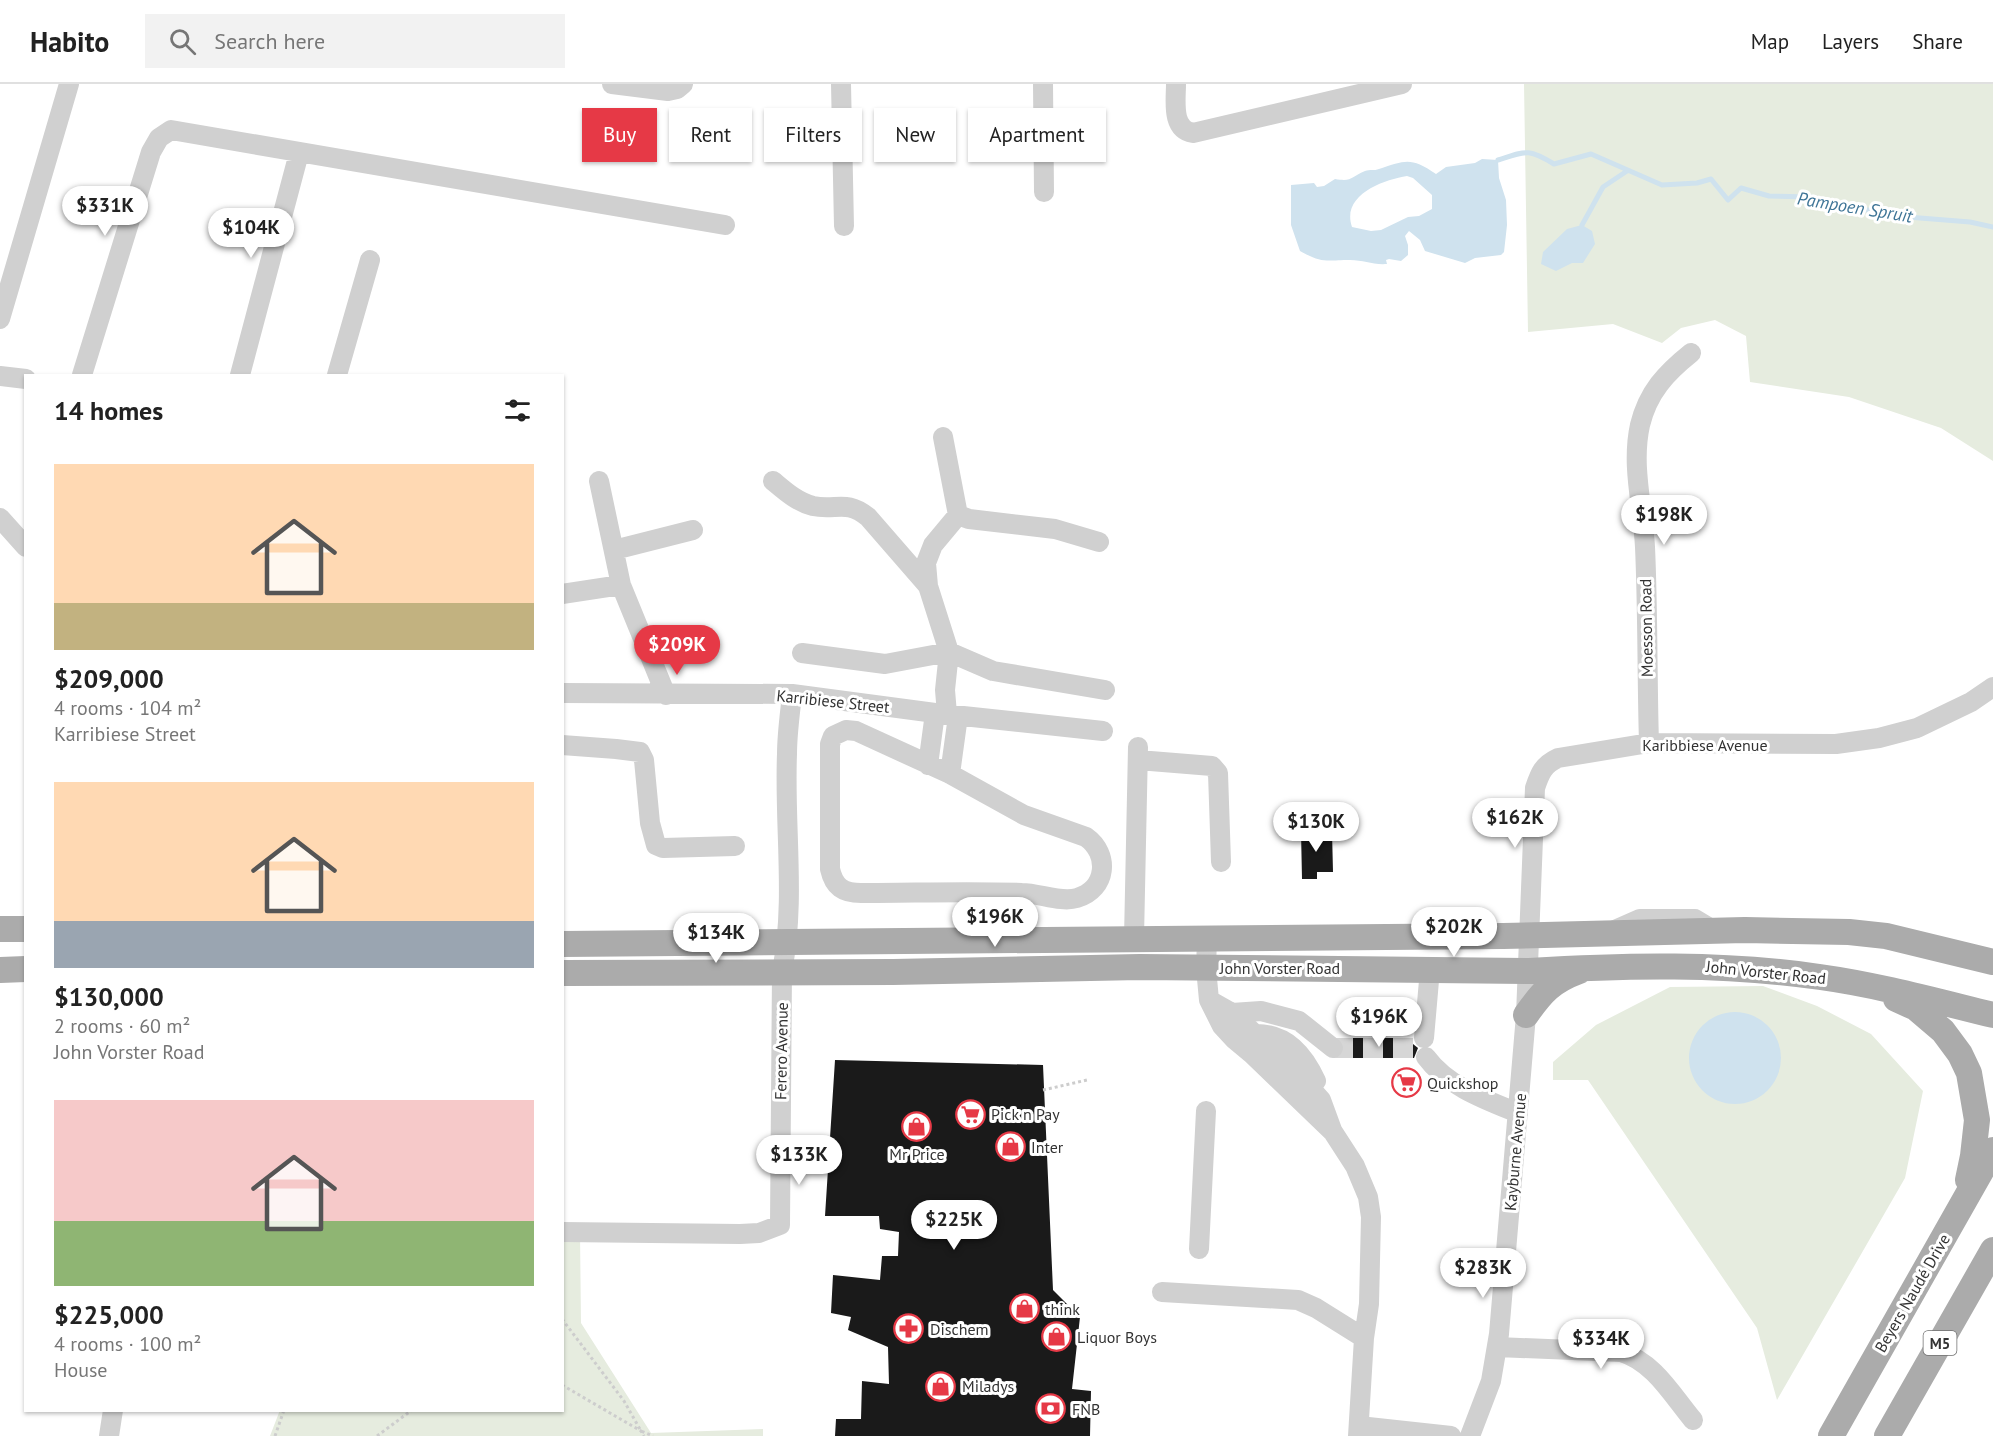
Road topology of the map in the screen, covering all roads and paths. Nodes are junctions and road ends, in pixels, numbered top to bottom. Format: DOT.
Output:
graph roads {
  1 [pos="69,84"];
  2 [pos="612,84"];
  3 [pos="683,84"];
  4 [pos="842,84"];
  5 [pos="1043,84"];
  6 [pos="1176,84"];
  7 [pos="1402,84"];
  8 [pos="1346,91"];
  9 [pos="299,153"];
  10 [pos="1044,192"];
  11 [pos="725,225"];
  12 [pos="844,226"];
  13 [pos="370,260"];
  14 [pos="0,319"];
  15 [pos="1691,352"];
  16 [pos="82,374"];
  17 [pos="240,374"];
  18 [pos="337,374"];
  19 [pos="0,376"];
  20 [pos="24,379"];
  21 [pos="943,437"];
  22 [pos="599,480"];
  23 [pos="773,481"];
  24 [pos="958,515"];
  25 [pos="0,518"];
  26 [pos="693,530"];
  27 [pos="1099,542"];
  28 [pos="24,545"];
  29 [pos="614,550"];
  30 [pos="621,585"];
  31 [pos="928,586"];
  32 [pos="564,594"];
  33 [pos="949,652"];
  34 [pos="802,653"];
  35 [pos="1993,687"];
  36 [pos="1105,690"];
  37 [pos="564,693"];
  38 [pos="792,694"];
  39 [pos="666,695"];
  40 [pos="947,714"];
  41 [pos="1102,731"];
  42 [pos="1649,743"];
  43 [pos="564,745"];
  44 [pos="928,765"];
  45 [pos="950,774"];
  46 [pos="735,846"];
  47 [pos="1221,862"];
  48 [pos="0,929"];
  49 [pos="24,929"];
  50 [pos="1531,935"];
  51 [pos="1134,938"];
  52 [pos="1207,939"];
  53 [pos="788,942"];
  54 [pos="1911,942"];
  55 [pos="564,944"];
  56 [pos="1993,950"];
  57 [pos="1993,962"];
  58 [pos="1593,966"];
  59 [pos="1206,968"];
  60 [pos="24,969"];
  61 [pos="1430,969"];
  62 [pos="0,970"];
  63 [pos="782,971"];
  64 [pos="1529,971"];
  65 [pos="564,973"];
  66 [pos="1859,983"];
  67 [pos="1209,1000"];
  68 [pos="1232,1013"];
  69 [pos="1526,1015"];
  70 [pos="1993,1015"];
  71 [pos="1311,1029"];
  72 [pos="1257,1034"];
  73 [pos="1292,1046"];
  74 [pos="1333,1048"];
  75 [pos="1087,1080"];
  76 [pos="1043,1090"];
  77 [pos="1322,1100"];
  78 [pos="1206,1111"];
  79 [pos="1518,1113"];
  80 [pos="1333,1132"];
  81 [pos="1993,1150"];
  82 [pos="1962,1207"];
  83 [pos="564,1232"];
  84 [pos="1199,1248"];
  85 [pos="1993,1250"];
  86 [pos="1162,1292"];
  87 [pos="564,1322"];
  88 [pos="1364,1338"];
  89 [pos="1497,1347"];
  90 [pos="564,1386"];
  91 [pos="112,1412"];
  92 [pos="283,1412"];
  93 [pos="409,1412"];
  94 [pos="1693,1420"];
  95 [pos="641,1431"];
  96 [pos="1359,1431"];
  97 [pos="109,1436"];
  98 [pos="275,1436"];
  99 [pos="376,1436"];
  100 [pos="644,1436"];
  101 [pos="653,1436"];
  102 [pos="1451,1436"];
  103 [pos="1470,1436"];
  104 [pos="1831,1436"];
  105 [pos="1887,1436"];
  1 -- 14 [label="street"];
  2 -- 3 [label="street"];
  4 -- 12 [label="street"];
  5 -- 10 [label="street"];
  6 -- 8 [label="street"];
  7 -- 8 [label="street"];
  9 -- 11 [label="street"];
  9 -- 16 [label="street"];
  9 -- 17 [label="street"];
  13 -- 18 [label="street"];
  15 -- 42 [label="street, Moesson Road"];
  19 -- 20 [label="street"];
  21 -- 24 [label="street"];
  22 -- 29 [label="street"];
  23 -- 31 [label="street"];
  24 -- 27 [label="street"];
  24 -- 31 [label="street"];
  25 -- 28 [label="street"];
  26 -- 29 [label="street"];
  29 -- 30 [label="street"];
  30 -- 32 [label="street"];
  30 -- 39 [label="street"];
  31 -- 33 [label="street"];
  33 -- 34 [label="street"];
  33 -- 36 [label="street"];
  33 -- 40 [label="street"];
  35 -- 42 [label="street, Karibbiese Avenue"];
  37 -- 39 [label="street, Karribiese Street"];
  38 -- 39 [label="street, Karribiese Street"];
  38 -- 40 [label="street, Karribiese Street"];
  38 -- 53 [label="street, Ferero Avenue"];
  40 -- 41 [label="street, Karribiese Street"];
  40 -- 44 [label="street"];
  40 -- 45 [label="street"];
  42 -- 50 [label="street, Karibbiese Avenue"];
  43 -- 46 [label="street"];
  44 -- 45 [label="street"];
  44 -- 45 [label="street"];
  47 -- 51 [label="street"];
  48 -- 49 [label="main road"];
  50 -- 52 [label="main road, John Vorster Road"];
  50 -- 54 [label="main road, John Vorster Road"];
  50 -- 64 [label="street, Kayburne Avenue"];
  51 -- 52 [label="main road, John Vorster Road"];
  51 -- 53 [label="main road, John Vorster Road"];
  52 -- 59 [label="street"];
  53 -- 55 [label="main road, John Vorster Road"];
  53 -- 63 [label="street, Ferero Avenue"];
  54 -- 56 [label="main road"];
  54 -- 57 [label="main road, John Vorster Road"];
  58 -- 64 [label="main road, John Vorster Road"];
  58 -- 66 [label="main road, John Vorster Road"];
  58 -- 69 [label="main road"];
  59 -- 61 [label="main road, John Vorster Road"];
  59 -- 63 [label="main road, John Vorster Road"];
  59 -- 67 [label="street"];
  60 -- 62 [label="main road"];
  61 -- 64 [label="main road, John Vorster Road"];
  61 -- 79 [label="street"];
  63 -- 65 [label="main road, John Vorster Road"];
  63 -- 83 [label="street, Ferero Avenue"];
  64 -- 69 [label="street, Kayburne Avenue"];
  66 -- 70 [label="main road, John Vorster Road"];
  66 -- 82 [label="main road"];
  67 -- 68 [label="street"];
  67 -- 80 [label="street"];
  68 -- 71 [label="street"];
  68 -- 72 [label="street"];
  69 -- 79 [label="street, Kayburne Avenue"];
  71 -- 73 [label="street"];
  71 -- 74 [label="street"];
  72 -- 73 [label="street"];
  72 -- 77 [label="street"];
  73 -- 77 [label="street"];
  75 -- 76 [label="path"];
  77 -- 80 [label="street"];
  78 -- 84 [label="street"];
  79 -- 89 [label="street, Kayburne Avenue"];
  80 -- 88 [label="street"];
  81 -- 82 [label="main road, Beyers Naudé Drive"];
  82 -- 104 [label="main road, Beyers Naudé Drive"];
  85 -- 105 [label="main road, M5"];
  86 -- 88 [label="street"];
  87 -- 95 [label="path"];
  88 -- 96 [label="street"];
  89 -- 94 [label="street"];
  89 -- 103 [label="street, Kayburne Avenue"];
  90 -- 95 [label="path"];
  91 -- 97 [label="street"];
  92 -- 98 [label="path"];
  93 -- 99 [label="path"];
  95 -- 100 [label="path"];
  95 -- 101 [label="path"];
  96 -- 102 [label="street"];
}
